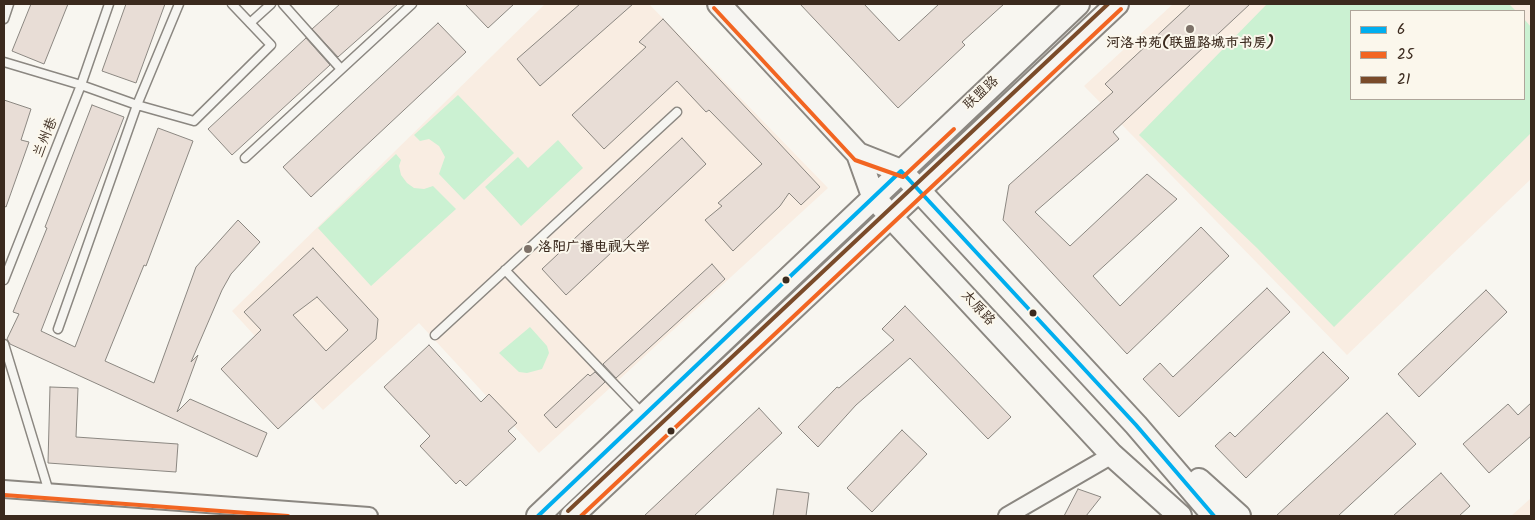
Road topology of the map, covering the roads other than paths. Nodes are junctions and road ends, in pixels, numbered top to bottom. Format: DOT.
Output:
graph roads {
  1 [pos="9,4"];
  2 [pos="109,4"];
  3 [pos="179,4"];
  4 [pos="232,4"];
  5 [pos="271,4"];
  6 [pos="283,4"];
  7 [pos="412,4"];
  8 [pos="719,4"];
  9 [pos="1078,4"];
  10 [pos="1117,4"];
  11 [pos="4,18"];
  12 [pos="250,23"];
  13 [pos="4,62"];
  14 [pos="341,69"];
  15 [pos="81,85"];
  16 [pos="137,105"];
  17 [pos="677,112"];
  18 [pos="858,154"];
  19 [pos="245,158"];
  20 [pos="901,171"];
  21 [pos="919,190"];
  22 [pos="873,196"];
  23 [pos="891,216"];
  24 [pos="505,270"];
  25 [pos="4,280"];
  26 [pos="58,328"];
  27 [pos="435,335"];
  28 [pos="4,344"];
  29 [pos="643,415"];
  30 [pos="1136,425"];
  31 [pos="1112,455"];
  32 [pos="4,489"];
  33 [pos="48,492"];
  34 [pos="369,516"];
  35 [pos="538,516"];
  36 [pos="572,516"];
  37 [pos="1007,516"];
  38 [pos="1158,516"];
  39 [pos="1180,516"];
  40 [pos="1214,516"];
  41 [pos="1239,516"];
  1 -- 11 [label="lane"];
  2 -- 15 [label="lane, 兰州巷"];
  3 -- 16 [label="lane"];
  4 -- 12 [label="lane"];
  5 -- 12 [label="lane"];
  6 -- 14 [label="lane"];
  7 -- 14 [label="lane"];
  8 -- 18 [label="main road, 太原路"];
  9 -- 20 [label="main road, 联盟路"];
  10 -- 21 [label="main road, 联盟路"];
  12 -- 16 [label="lane"];
  13 -- 15 [label="lane"];
  14 -- 19 [label="lane"];
  15 -- 16 [label="lane"];
  15 -- 25 [label="lane, 兰州巷"];
  16 -- 26 [label="lane"];
  17 -- 24 [label="lane"];
  18 -- 20 [label="main road, 太原路"];
  18 -- 22 [label="main road, 太原路"];
  20 -- 21 [label="main road, 太原路"];
  20 -- 22 [label="main road, 联盟路"];
  21 -- 23 [label="main road, 联盟路"];
  21 -- 30 [label="main road, 太原路"];
  22 -- 23 [label="main road, 太原路"];
  22 -- 29 [label="main road, 联盟路"];
  23 -- 31 [label="main road, 太原路"];
  23 -- 36 [label="main road, 联盟路"];
  24 -- 27 [label="lane"];
  24 -- 29 [label="lane"];
  28 -- 33 [label="lane"];
  29 -- 35 [label="main road, 联盟路"];
  30 -- 40 [label="main road, 太原路"];
  30 -- 41 [label="main road, 太原路"];
  31 -- 37 [label="street"];
  31 -- 38 [label="main road, 太原路"];
  31 -- 39 [label="main road, 太原路"];
  32 -- 33 [label="street"];
  33 -- 34 [label="street"];
}
